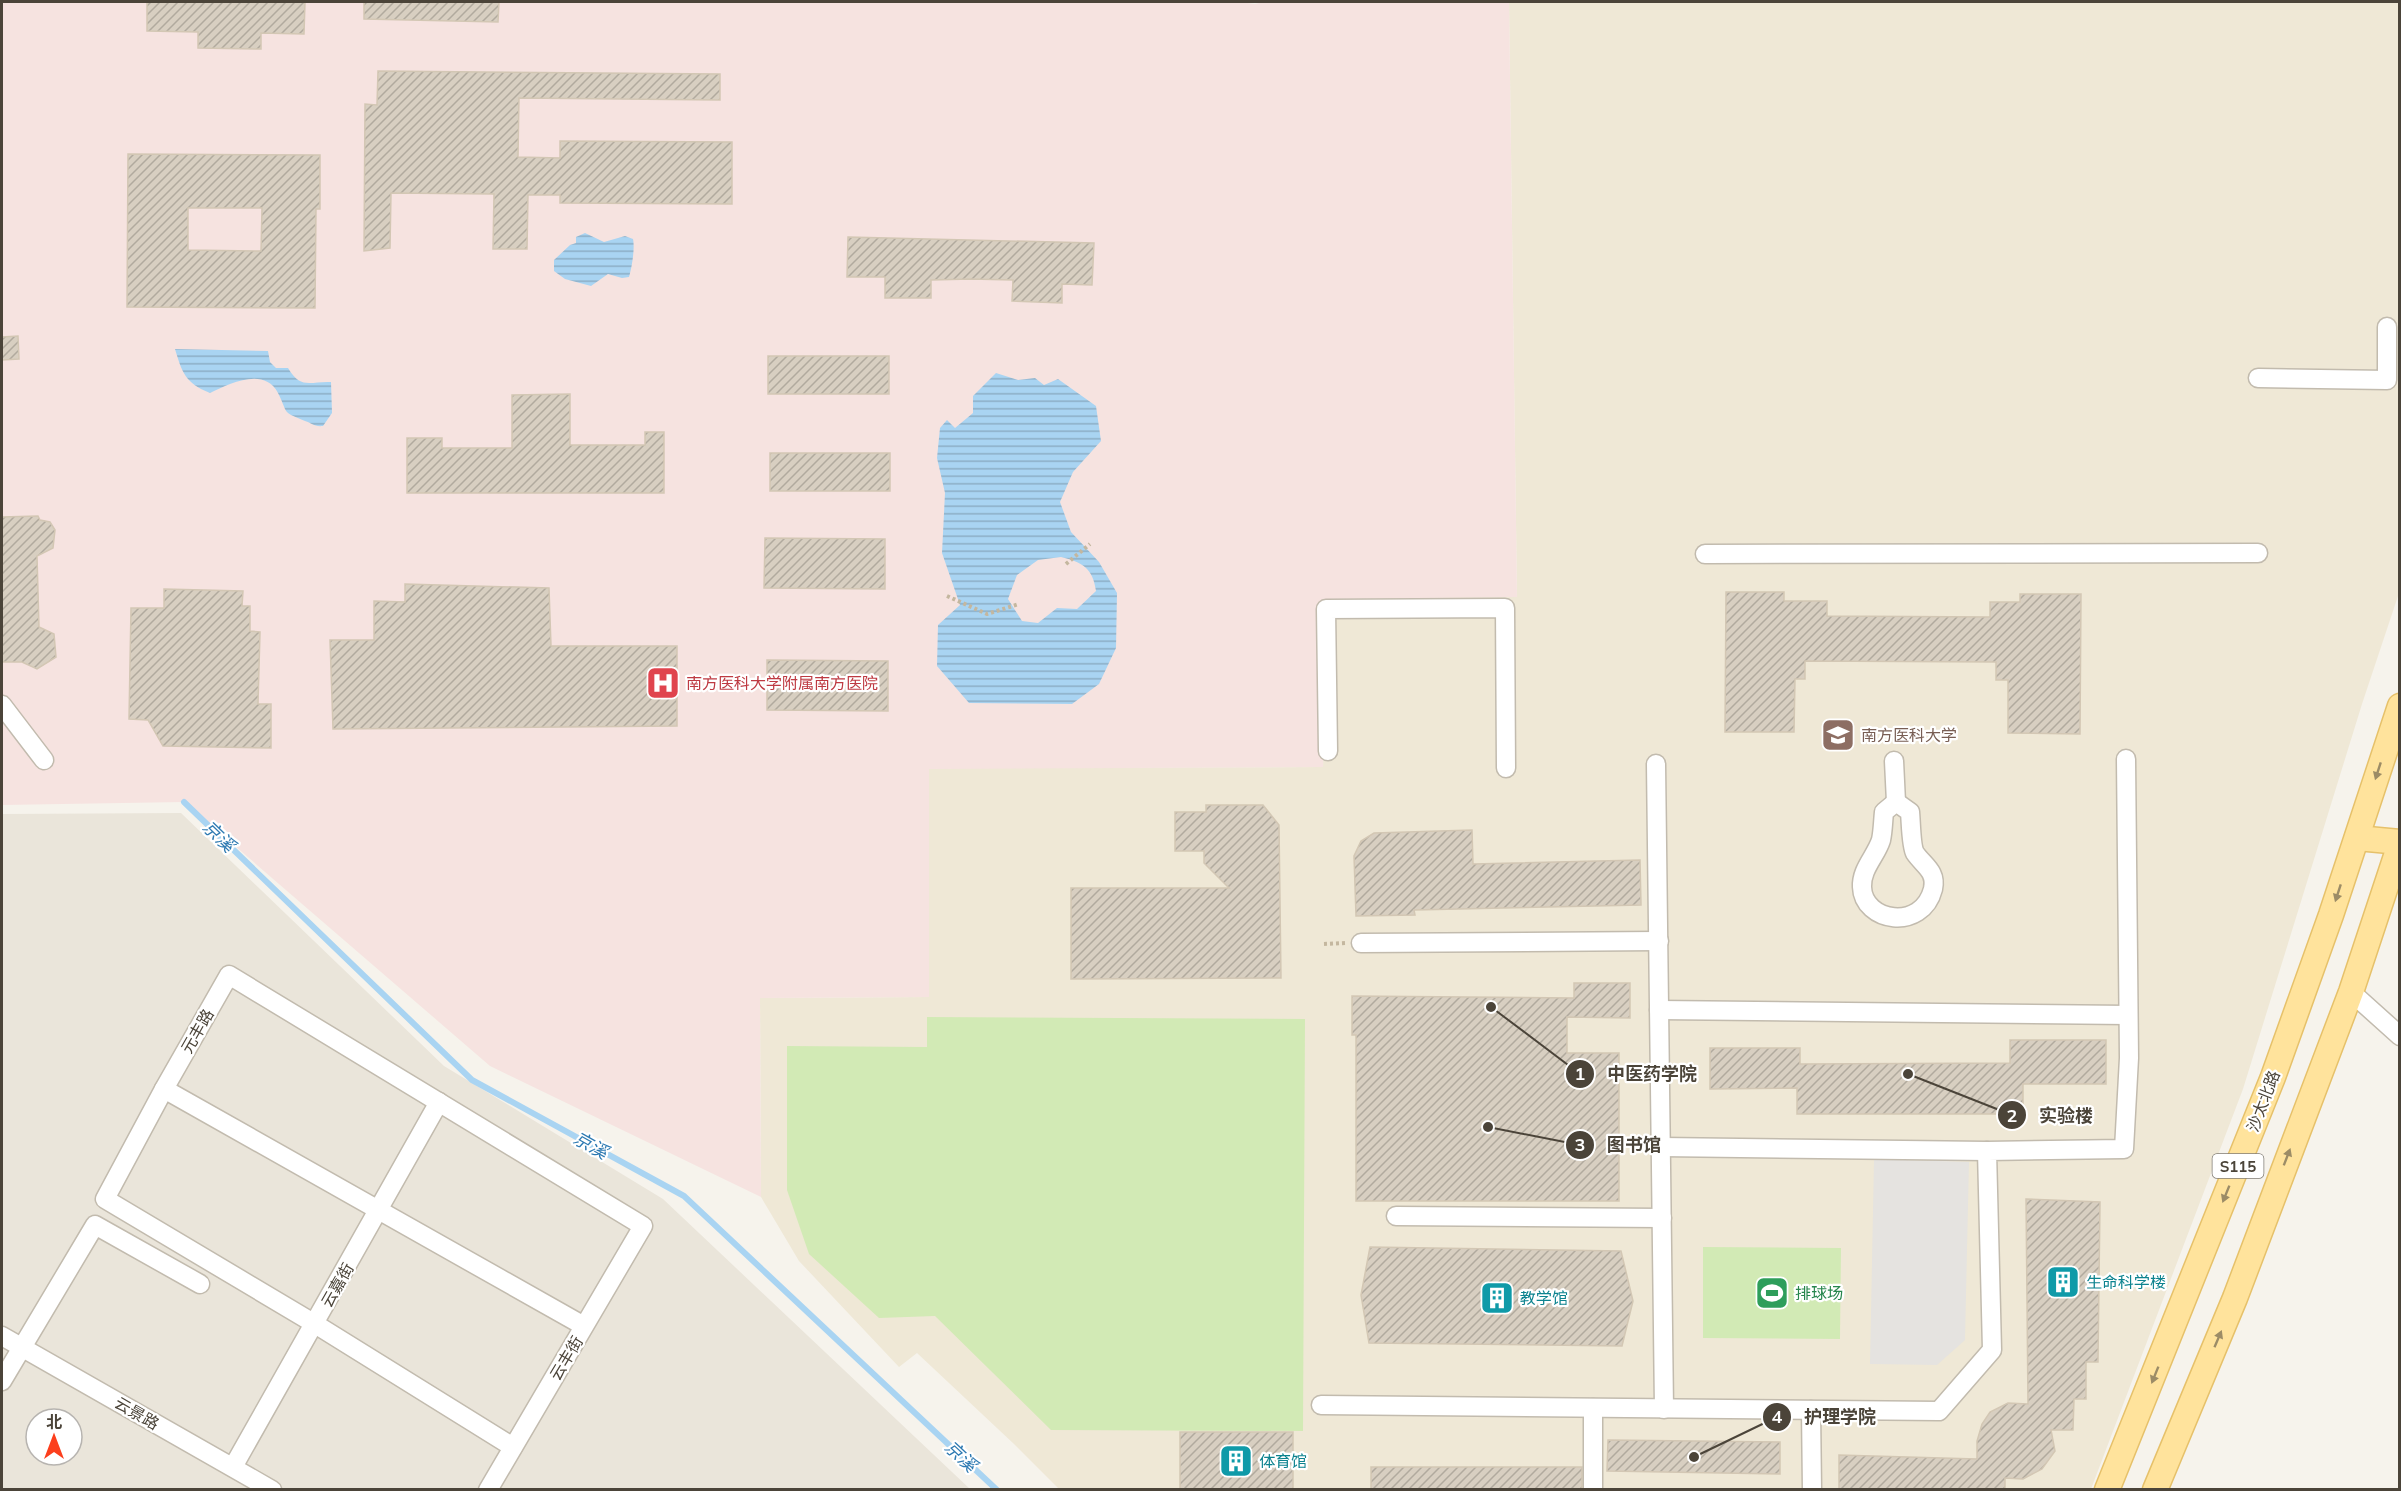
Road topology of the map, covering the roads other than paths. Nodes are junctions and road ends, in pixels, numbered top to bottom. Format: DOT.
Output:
graph roads {
  1 [pos="2387,327"];
  2 [pos="2258,378"];
  3 [pos="2258,553"];
  4 [pos="1705,554"];
  5 [pos="2,705"];
  6 [pos="2399,713"];
  7 [pos="1328,751"];
  8 [pos="2126,759"];
  9 [pos="44,760"];
  10 [pos="1894,761"];
  11 [pos="1656,764"];
  12 [pos="1506,768"];
  13 [pos="1896,802"];
  14 [pos="2356,838"];
  15 [pos="2400,843"];
  16 [pos="1659,941"];
  17 [pos="1361,943"];
  18 [pos="2351,992"];
  19 [pos="1659,1010"];
  20 [pos="2128,1015"];
  21 [pos="2400,1036"];
  22 [pos="164,1089"];
  23 [pos="439,1102"];
  24 [pos="1661,1147"];
  25 [pos="1988,1151"];
  26 [pos="379,1210"];
  27 [pos="1396,1216"];
  28 [pos="1662,1218"];
  29 [pos="644,1226"];
  30 [pos="200,1284"];
  31 [pos="315,1324"];
  32 [pos="584,1326"];
  33 [pos="2,1336"];
  34 [pos="22,1348"];
  35 [pos="2,1381"];
  36 [pos="1321,1405"];
  37 [pos="1593,1408"];
  38 [pos="1664,1408"];
  39 [pos="1812,1410"];
  40 [pos="513,1447"];
  41 [pos="233,1467"];
  42 [pos="272,1490"];
  43 [pos="488,1490"];
  44 [pos="1593,1490"];
  45 [pos="1812,1490"];
  46 [pos="2107,1490"];
  47 [pos="2155,1490"];
  1 -- 2 [label="street"];
  3 -- 4 [label="street"];
  5 -- 9 [label="street"];
  6 -- 14 [label="main road, 沙太北路 / S115, one-way"];
  7 -- 12 [label="street"];
  8 -- 20 [label="street"];
  10 -- 13 [label="street"];
  11 -- 16 [label="street"];
  13 -- 13 [label="street"];
  14 -- 15 [label="main road"];
  14 -- 46 [label="main road, 沙太北路 / S115, one-way"];
  15 -- 18 [label="main road, S115"];
  16 -- 17 [label="street"];
  16 -- 19 [label="street"];
  18 -- 21 [label="street"];
  47 -- 18 [label="main road, S115, one-way"];
  19 -- 20 [label="street"];
  19 -- 24 [label="street"];
  20 -- 25 [label="street"];
  22 -- 23 [label="street, 元丰路"];
  22 -- 26 [label="street"];
  22 -- 31 [label="street"];
  23 -- 26 [label="street, 云嘉街"];
  23 -- 29 [label="street, 元丰路"];
  24 -- 25 [label="street"];
  24 -- 28 [label="street"];
  25 -- 39 [label="street"];
  26 -- 31 [label="street, 云嘉街"];
  26 -- 32 [label="street"];
  27 -- 28 [label="street"];
  28 -- 38 [label="street"];
  29 -- 32 [label="street, 云丰街"];
  30 -- 34 [label="street"];
  31 -- 40 [label="street"];
  31 -- 41 [label="street, 云嘉街"];
  32 -- 40 [label="street, 云丰街"];
  33 -- 34 [label="street, 云景路"];
  34 -- 35 [label="street"];
  34 -- 41 [label="street, 云景路"];
  36 -- 37 [label="street"];
  37 -- 38 [label="street"];
  37 -- 44 [label="street"];
  38 -- 39 [label="street"];
  39 -- 45 [label="street"];
  40 -- 43 [label="street, 云丰街"];
  41 -- 42 [label="street, 云景路"];
}
